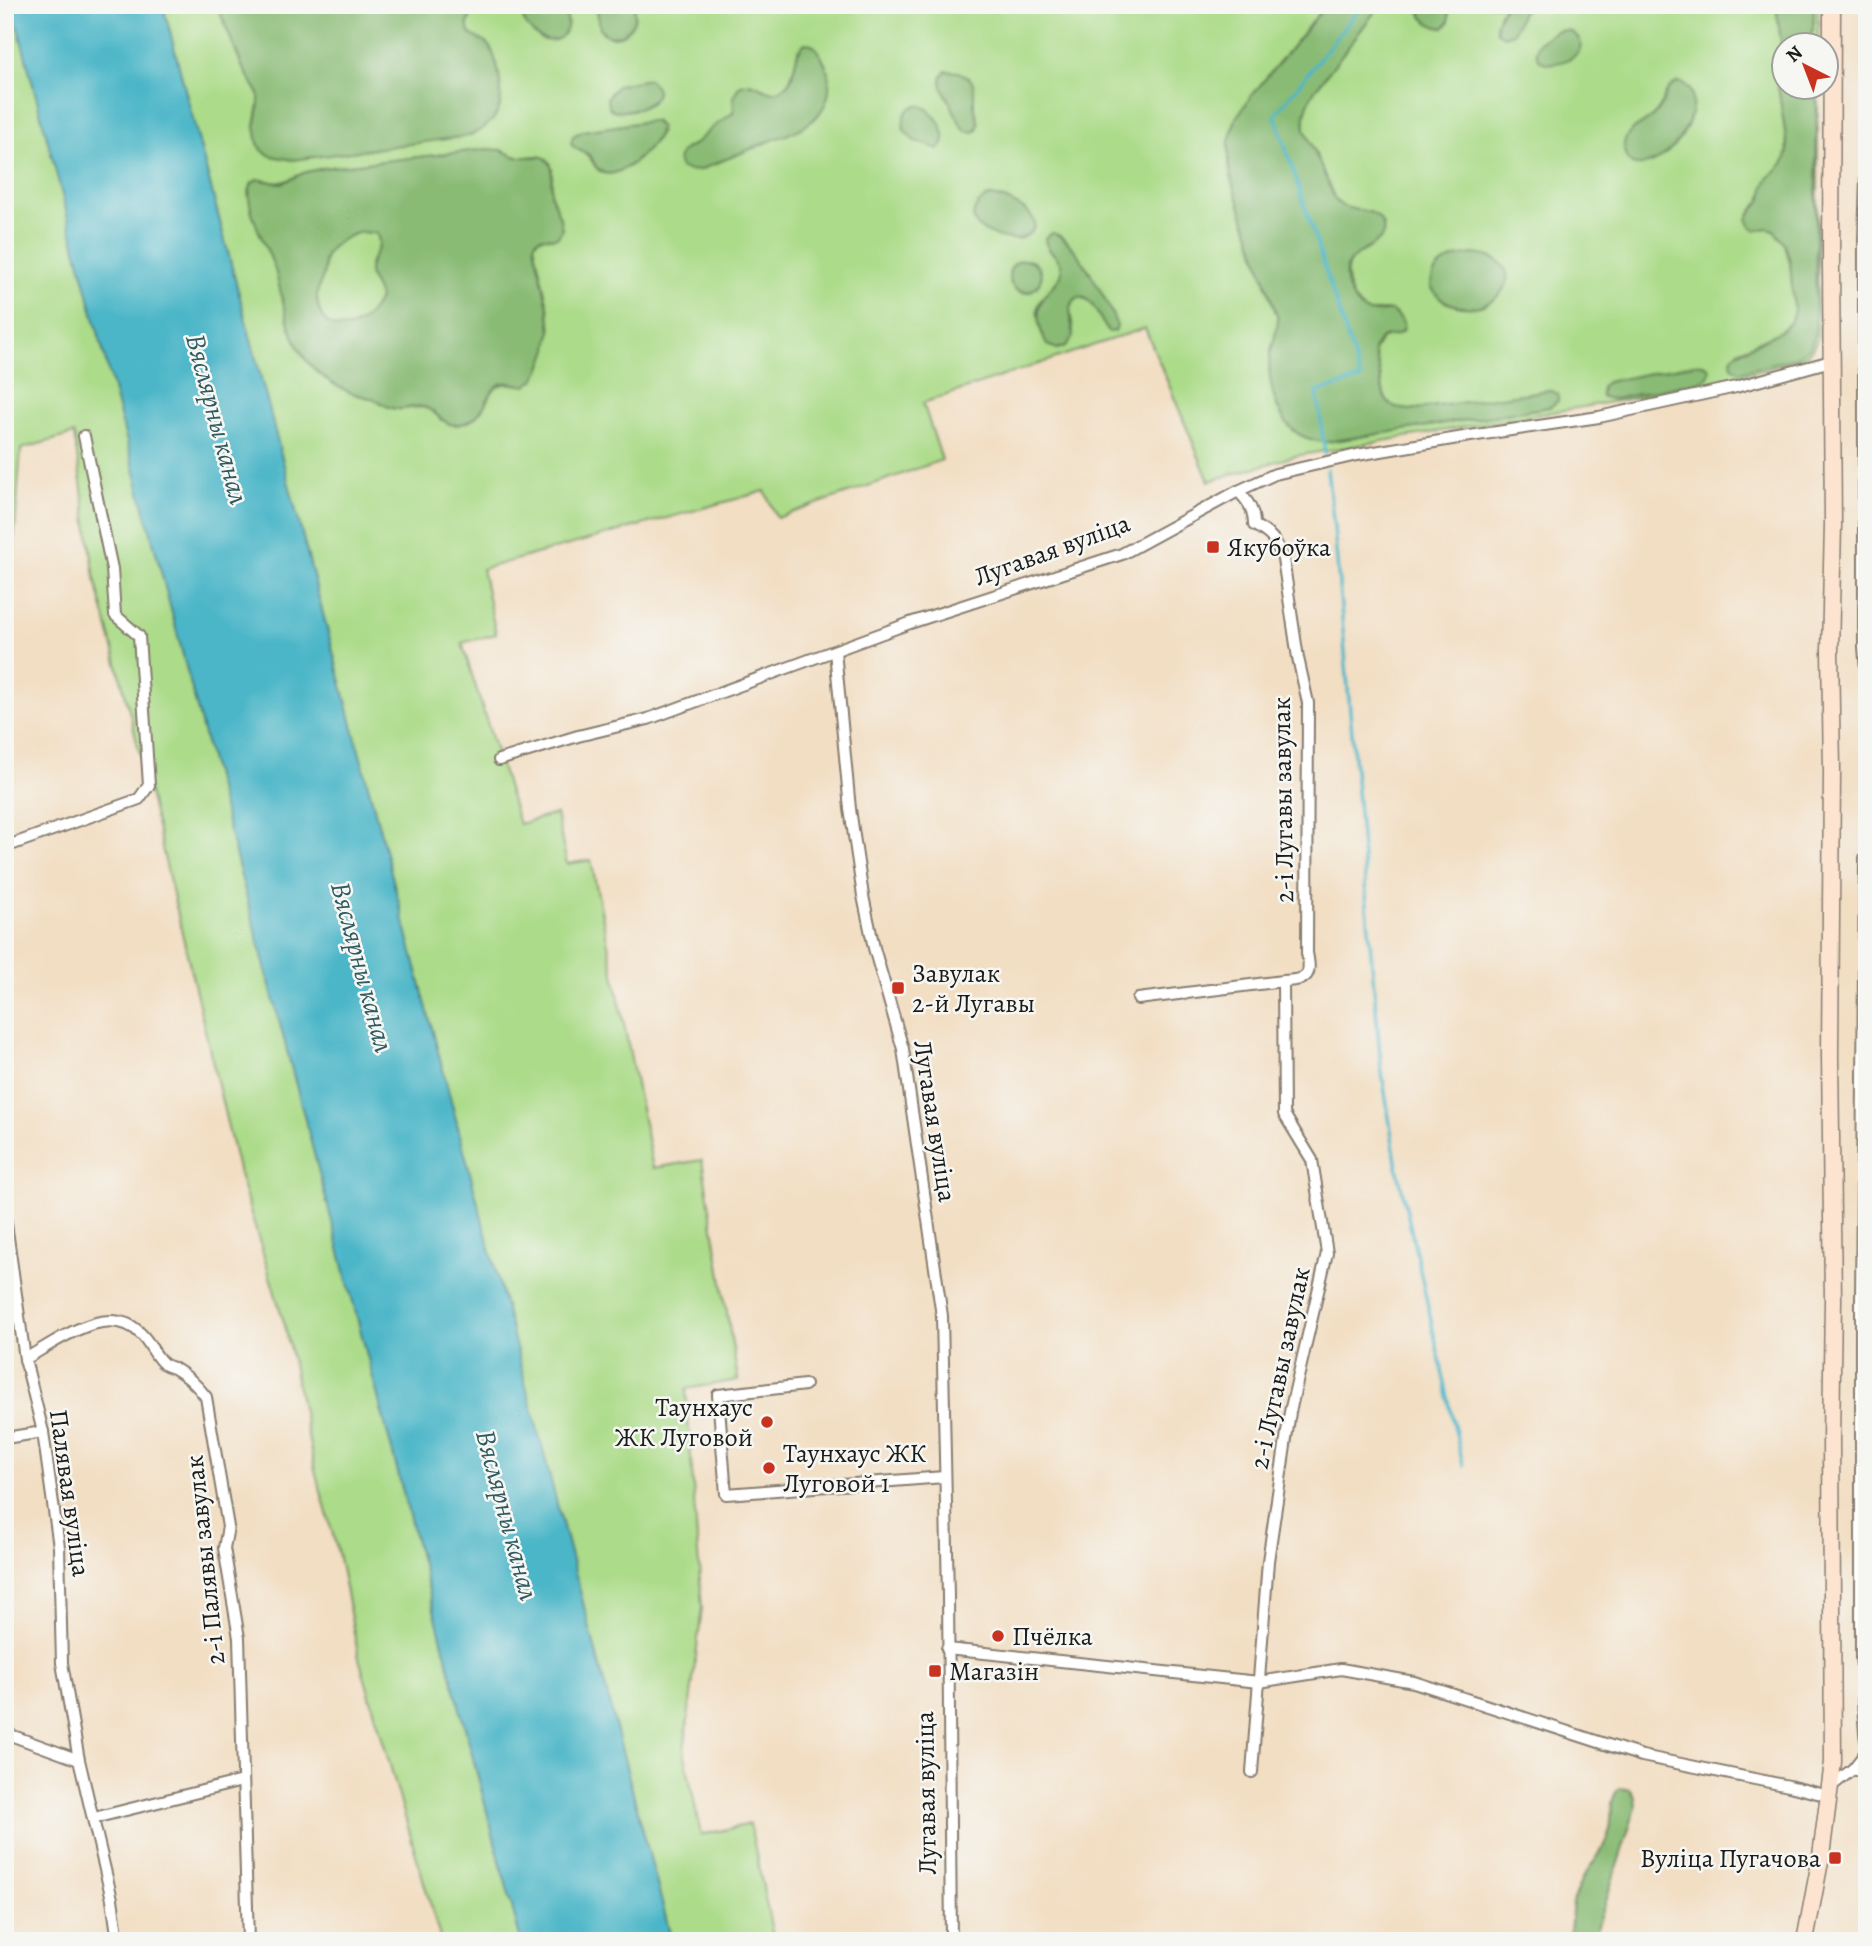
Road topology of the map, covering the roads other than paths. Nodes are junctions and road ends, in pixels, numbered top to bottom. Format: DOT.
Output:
graph roads {
  1 [pos="1832,5"];
  2 [pos="1867,145"];
  3 [pos="1831,361"];
  4 [pos="84,436"];
  5 [pos="1238,491"];
  6 [pos="835,651"];
  7 [pos="1867,683"];
  8 [pos="499,760"];
  9 [pos="5,848"];
  10 [pos="1867,857"];
  11 [pos="1283,981"];
  12 [pos="1138,999"];
  13 [pos="5,1216"];
  14 [pos="25,1359"];
  15 [pos="805,1385"];
  16 [pos="43,1432"];
  17 [pos="5,1438"];
  18 [pos="944,1477"];
  19 [pos="947,1649"];
  20 [pos="1259,1682"];
  21 [pos="5,1733"];
  22 [pos="1867,1746"];
  23 [pos="1867,1751"];
  24 [pos="79,1760"];
  25 [pos="1853,1769"];
  26 [pos="1252,1772"];
  27 [pos="1867,1774"];
  28 [pos="242,1781"];
  29 [pos="1830,1791"];
  30 [pos="94,1818"];
  31 [pos="118,1941"];
  32 [pos="248,1941"];
  33 [pos="951,1941"];
  34 [pos="1805,1941"];
  1 -- 3 [label="street"];
  2 -- 7 [label="street"];
  3 -- 5 [label="street, Лугавая вуліца"];
  3 -- 29 [label="street"];
  4 -- 9 [label="street"];
  5 -- 6 [label="street, Лугавая вуліца"];
  5 -- 11 [label="street, 2-і Лугавы завулак"];
  6 -- 8 [label="street, Лугавая вуліца"];
  6 -- 18 [label="street, Лугавая вуліца"];
  10 -- 22 [label="street"];
  11 -- 12 [label="street, 2-і Лугавы завулак"];
  11 -- 20 [label="street, 2-і Лугавы завулак"];
  13 -- 14 [label="street, Палявая вуліца"];
  14 -- 16 [label="street, Палявая вуліца"];
  14 -- 28 [label="street, 2-і Палявы завулак"];
  15 -- 18 [label="street"];
  16 -- 17 [label="street"];
  16 -- 24 [label="street, Палявая вуліца"];
  18 -- 19 [label="street, Лугавая вуліца"];
  19 -- 20 [label="street"];
  19 -- 33 [label="street, Лугавая вуліца"];
  20 -- 26 [label="street, 2-і Лугавы завулак"];
  20 -- 29 [label="street"];
  21 -- 24 [label="street"];
  23 -- 25 [label="street"];
  24 -- 30 [label="street, Палявая вуліца"];
  25 -- 27 [label="street"];
  25 -- 29 [label="street"];
  28 -- 30 [label="street"];
  28 -- 32 [label="street, 2-і Палявы завулак"];
  29 -- 34 [label="street"];
  30 -- 31 [label="street, Палявая вуліца"];
}
